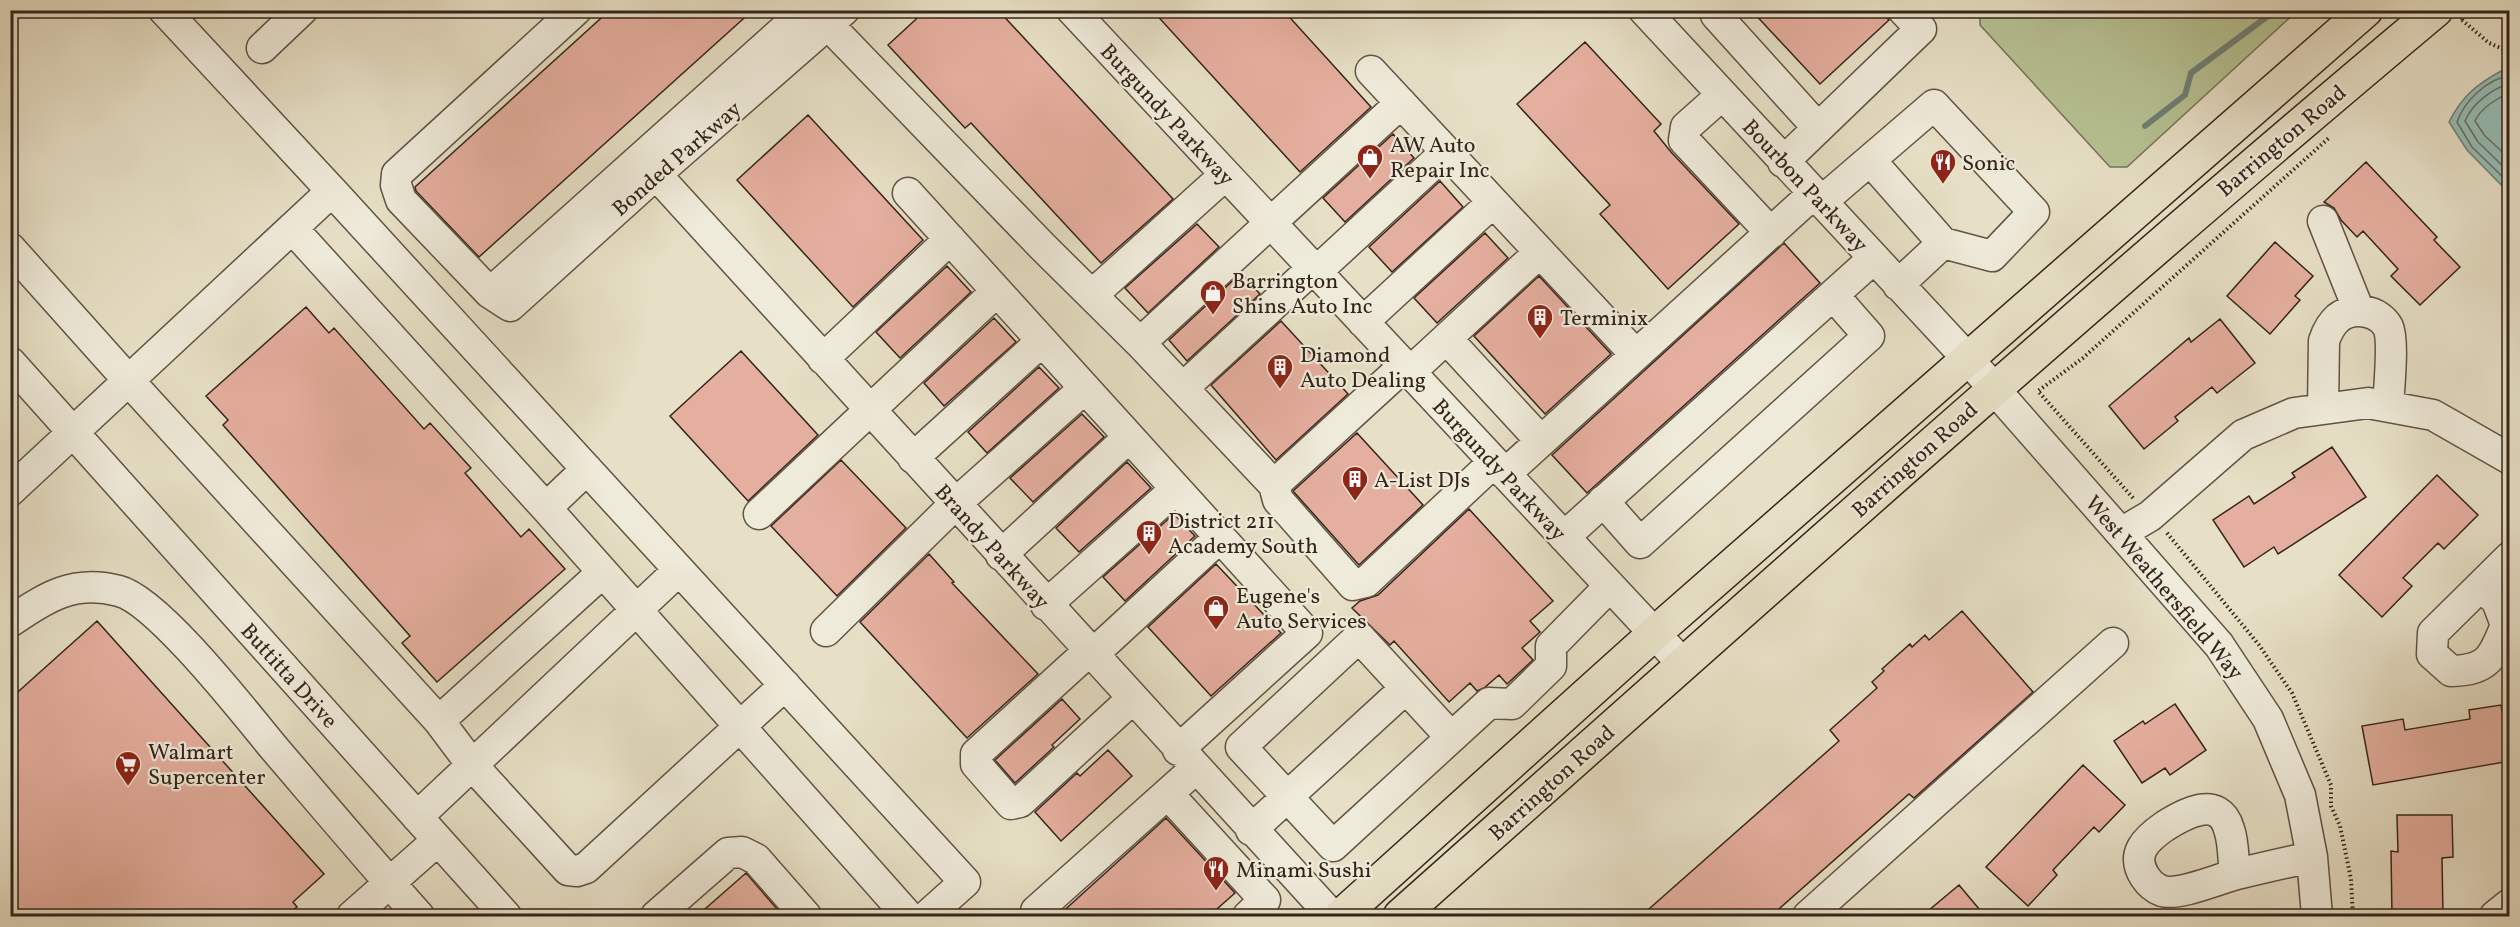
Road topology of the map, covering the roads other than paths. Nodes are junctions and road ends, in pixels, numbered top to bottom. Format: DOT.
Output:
graph roads {
  1 [pos="164,10"];
  2 [pos="302,10"];
  3 [pos="576,10"];
  4 [pos="1644,10"];
  5 [pos="1903,10"];
  6 [pos="2366,10"];
  7 [pos="1079,13"];
  8 [pos="1718,13"];
  9 [pos="823,14"];
  10 [pos="2451,19"];
  11 [pos="262,48"];
  12 [pos="1679,49"];
  13 [pos="1371,70"];
  14 [pos="1722,95"];
  15 [pos="1401,103"];
  16 [pos="1818,128"];
  17 [pos="1446,152"];
  18 [pos="1870,159"];
  19 [pos="1784,162"];
  20 [pos="648,167"];
  21 [pos="1225,175"];
  22 [pos="332,190"];
  23 [pos="908,193"];
  24 [pos="1817,198"];
  25 [pos="1493,202"];
  26 [pos="2323,221"];
  27 [pos="1270,223"];
  28 [pos="292,228"];
  29 [pos="1770,233"];
  30 [pos="950,239"];
  31 [pos="1943,243"];
  32 [pos="10,248"];
  33 [pos="1540,252"];
  34 [pos="1874,258"];
  35 [pos="1314,271"];
  36 [pos="1898,285"];
  37 [pos="997,291"];
  38 [pos="1092,295"];
  39 [pos="1833,295"];
  40 [pos="2359,311"];
  41 [pos="1363,322"];
  42 [pos="1447,339"];
  43 [pos="1042,341"];
  44 [pos="1140,343"];
  45 [pos="1636,355"];
  46 [pos="823,359"];
  47 [pos="1968,359"];
  48 [pos="10,362"];
  49 [pos="1407,369"];
  50 [pos="129,381"];
  51 [pos="1085,388"];
  52 [pos="1183,388"];
  53 [pos="1994,389"];
  54 [pos="2388,406"];
  55 [pos="2322,409"];
  56 [pos="870,411"];
  57 [pos="73,434"];
  58 [pos="1129,437"];
  59 [pos="1541,441"];
  60 [pos="913,458"];
  61 [pos="2510,459"];
  62 [pos="1499,468"];
  63 [pos="587,469"];
  64 [pos="1274,485"];
  65 [pos="1176,489"];
  66 [pos="10,491"];
  67 [pos="1603,501"];
  68 [pos="955,504"];
  69 [pos="546,508"];
  70 [pos="759,514"];
  71 [pos="2121,533"];
  72 [pos="1564,537"];
  73 [pos="1220,538"];
  74 [pos="1001,555"];
  75 [pos="2510,557"];
  76 [pos="679,570"];
  77 [pos="603,572"];
  78 [pos="1610,586"];
  79 [pos="2481,586"];
  80 [pos="1046,605"];
  81 [pos="636,609"];
  82 [pos="10,622"];
  83 [pos="826,631"];
  84 [pos="1655,633"];
  85 [pos="2113,643"];
  86 [pos="1090,653"];
  87 [pos="1683,664"];
  88 [pos="785,685"];
  89 [pos="1406,688"];
  90 [pos="1131,699"];
  91 [pos="440,721"];
  92 [pos="740,727"];
  93 [pos="1451,737"];
  94 [pos="1187,760"];
  95 [pos="472,765"];
  96 [pos="1168,794"];
  97 [pos="1287,796"];
  98 [pos="417,817"];
  99 [pos="1251,830"];
  100 [pos="438,840"];
  101 [pos="2312,857"];
  102 [pos="1279,861"];
  103 [pos="2235,874"];
  104 [pos="389,883"];
  105 [pos="1253,887"];
  106 [pos="2510,904"];
  107 [pos="1039,914"];
  108 [pos="352,916"];
  109 [pos="419,916"];
  110 [pos="506,916"];
  111 [pos="656,916"];
  112 [pos="806,916"];
  113 [pos="908,916"];
  114 [pos="927,916"];
  115 [pos="1248,916"];
  116 [pos="1332,916"];
  117 [pos="1341,916"];
  118 [pos="1400,916"];
  119 [pos="1808,916"];
  120 [pos="2317,916"];
  121 [pos="2495,916"];
  1 -- 22 [label="street"];
  2 -- 11 [label="street"];
  3 -- 20 [label="street, Bonded Parkway"];
  4 -- 12 [label="street, Bourbon Parkway"];
  5 -- 16 [label="street"];
  6 -- 47 [label="main road, Barrington Road"];
  7 -- 21 [label="street, Burgundy Parkway"];
  8 -- 12 [label="street"];
  8 -- 16 [label="street"];
  9 -- 20 [label="street, Bonded Parkway"];
  9 -- 38 [label="street"];
  10 -- 53 [label="main road, Barrington Road"];
  12 -- 14 [label="street, Bourbon Parkway"];
  13 -- 15 [label="street"];
  14 -- 19 [label="street, Bourbon Parkway"];
  14 -- 29 [label="street"];
  15 -- 17 [label="street"];
  15 -- 27 [label="street"];
  16 -- 19 [label="street"];
  17 -- 25 [label="street"];
  17 -- 35 [label="street"];
  18 -- 24 [label="street"];
  18 -- 31 [label="street"];
  18 -- 31 [label="street"];
  19 -- 24 [label="street, Bourbon Parkway"];
  20 -- 46 [label="street, Brandy Parkway"];
  21 -- 27 [label="street, Burgundy Parkway"];
  21 -- 38 [label="street"];
  22 -- 28 [label="street"];
  22 -- 63 [label="street"];
  23 -- 30 [label="street"];
  24 -- 29 [label="street"];
  24 -- 34 [label="street, Bourbon Parkway"];
  25 -- 33 [label="street"];
  25 -- 41 [label="street"];
  26 -- 40 [label="street"];
  27 -- 35 [label="street, Burgundy Parkway"];
  27 -- 44 [label="street"];
  28 -- 50 [label="street"];
  28 -- 69 [label="street"];
  29 -- 45 [label="street"];
  30 -- 37 [label="street"];
  30 -- 46 [label="street"];
  31 -- 36 [label="street"];
  32 -- 50 [label="street"];
  33 -- 42 [label="street"];
  33 -- 45 [label="street"];
  34 -- 36 [label="street, Bourbon Parkway"];
  34 -- 39 [label="street"];
  35 -- 41 [label="street, Burgundy Parkway"];
  35 -- 52 [label="street"];
  36 -- 47 [label="street, Bourbon Parkway"];
  37 -- 43 [label="street"];
  37 -- 56 [label="street"];
  38 -- 44 [label="street"];
  39 -- 67 [label="street"];
  39 -- 67 [label="street"];
  40 -- 54 [label="street"];
  40 -- 55 [label="street"];
  41 -- 49 [label="street, Burgundy Parkway"];
  42 -- 49 [label="street"];
  42 -- 59 [label="street"];
  43 -- 51 [label="street"];
  43 -- 60 [label="street"];
  44 -- 52 [label="street"];
  45 -- 59 [label="street"];
  46 -- 56 [label="street, Brandy Parkway"];
  47 -- 53 [label="street, West Weathersfield Way"];
  47 -- 84 [label="main road, Barrington Road"];
  48 -- 57 [label="street, Buttitta Drive"];
  49 -- 62 [label="street, Burgundy Parkway"];
  49 -- 64 [label="street"];
  50 -- 57 [label="street"];
  50 -- 91 [label="street"];
  51 -- 58 [label="street"];
  51 -- 68 [label="street"];
  52 -- 64 [label="street"];
  53 -- 71 [label="street, West Weathersfield Way"];
  53 -- 87 [label="main road, Barrington Road"];
  54 -- 55 [label="street"];
  54 -- 61 [label="street"];
  55 -- 71 [label="street"];
  56 -- 60 [label="street, Brandy Parkway"];
  56 -- 70 [label="street"];
  57 -- 66 [label="street"];
  57 -- 98 [label="street, Buttitta Drive"];
  58 -- 65 [label="street"];
  58 -- 74 [label="street"];
  59 -- 62 [label="street"];
  60 -- 68 [label="street, Brandy Parkway"];
  62 -- 64 [label="street"];
  62 -- 72 [label="street, Burgundy Parkway"];
  63 -- 69 [label="street"];
  63 -- 76 [label="street"];
  65 -- 73 [label="street"];
  65 -- 80 [label="street"];
  67 -- 72 [label="street"];
  68 -- 74 [label="street, Brandy Parkway"];
  68 -- 83 [label="street"];
  69 -- 77 [label="street"];
  71 -- 101 [label="street, West Weathersfield Way"];
  72 -- 78 [label="street, Burgundy Parkway"];
  73 -- 86 [label="street"];
  73 -- 94 [label="street"];
  74 -- 80 [label="street, Brandy Parkway"];
  75 -- 79 [label="street"];
  76 -- 81 [label="street"];
  76 -- 88 [label="street"];
  77 -- 81 [label="street"];
  77 -- 91 [label="street"];
  78 -- 84 [label="street, Burgundy Parkway"];
  78 -- 93 [label="street"];
  80 -- 86 [label="street, Brandy Parkway"];
  81 -- 92 [label="street"];
  81 -- 95 [label="street"];
  82 -- 104 [label="street"];
  84 -- 87 [label="street, Burgundy Parkway"];
  84 -- 117 [label="main road, Barrington Road"];
  85 -- 119 [label="street"];
  86 -- 90 [label="street, Brandy Parkway"];
  86 -- 90 [label="street"];
  87 -- 118 [label="main road, Barrington Road"];
  88 -- 92 [label="street"];
  88 -- 114 [label="street"];
  89 -- 93 [label="street"];
  89 -- 97 [label="street"];
  89 -- 97 [label="street"];
  90 -- 94 [label="street, Brandy Parkway"];
  91 -- 95 [label="street"];
  92 -- 95 [label="street"];
  92 -- 113 [label="street"];
  93 -- 97 [label="street"];
  94 -- 96 [label="street"];
  94 -- 99 [label="street, Brandy Parkway"];
  95 -- 98 [label="street"];
  96 -- 105 [label="street"];
  96 -- 107 [label="street"];
  97 -- 99 [label="street"];
  98 -- 100 [label="street, Buttitta Drive"];
  99 -- 102 [label="street, Brandy Parkway"];
  100 -- 104 [label="street"];
  100 -- 110 [label="street, Buttitta Drive"];
  101 -- 103 [label="street"];
  101 -- 120 [label="street, West Weathersfield Way"];
  102 -- 105 [label="street"];
  102 -- 116 [label="street, Brandy Parkway"];
  104 -- 108 [label="street"];
  104 -- 109 [label="street"];
  105 -- 115 [label="street"];
  106 -- 121 [label="street"];
  111 -- 112 [label="street"];
}
